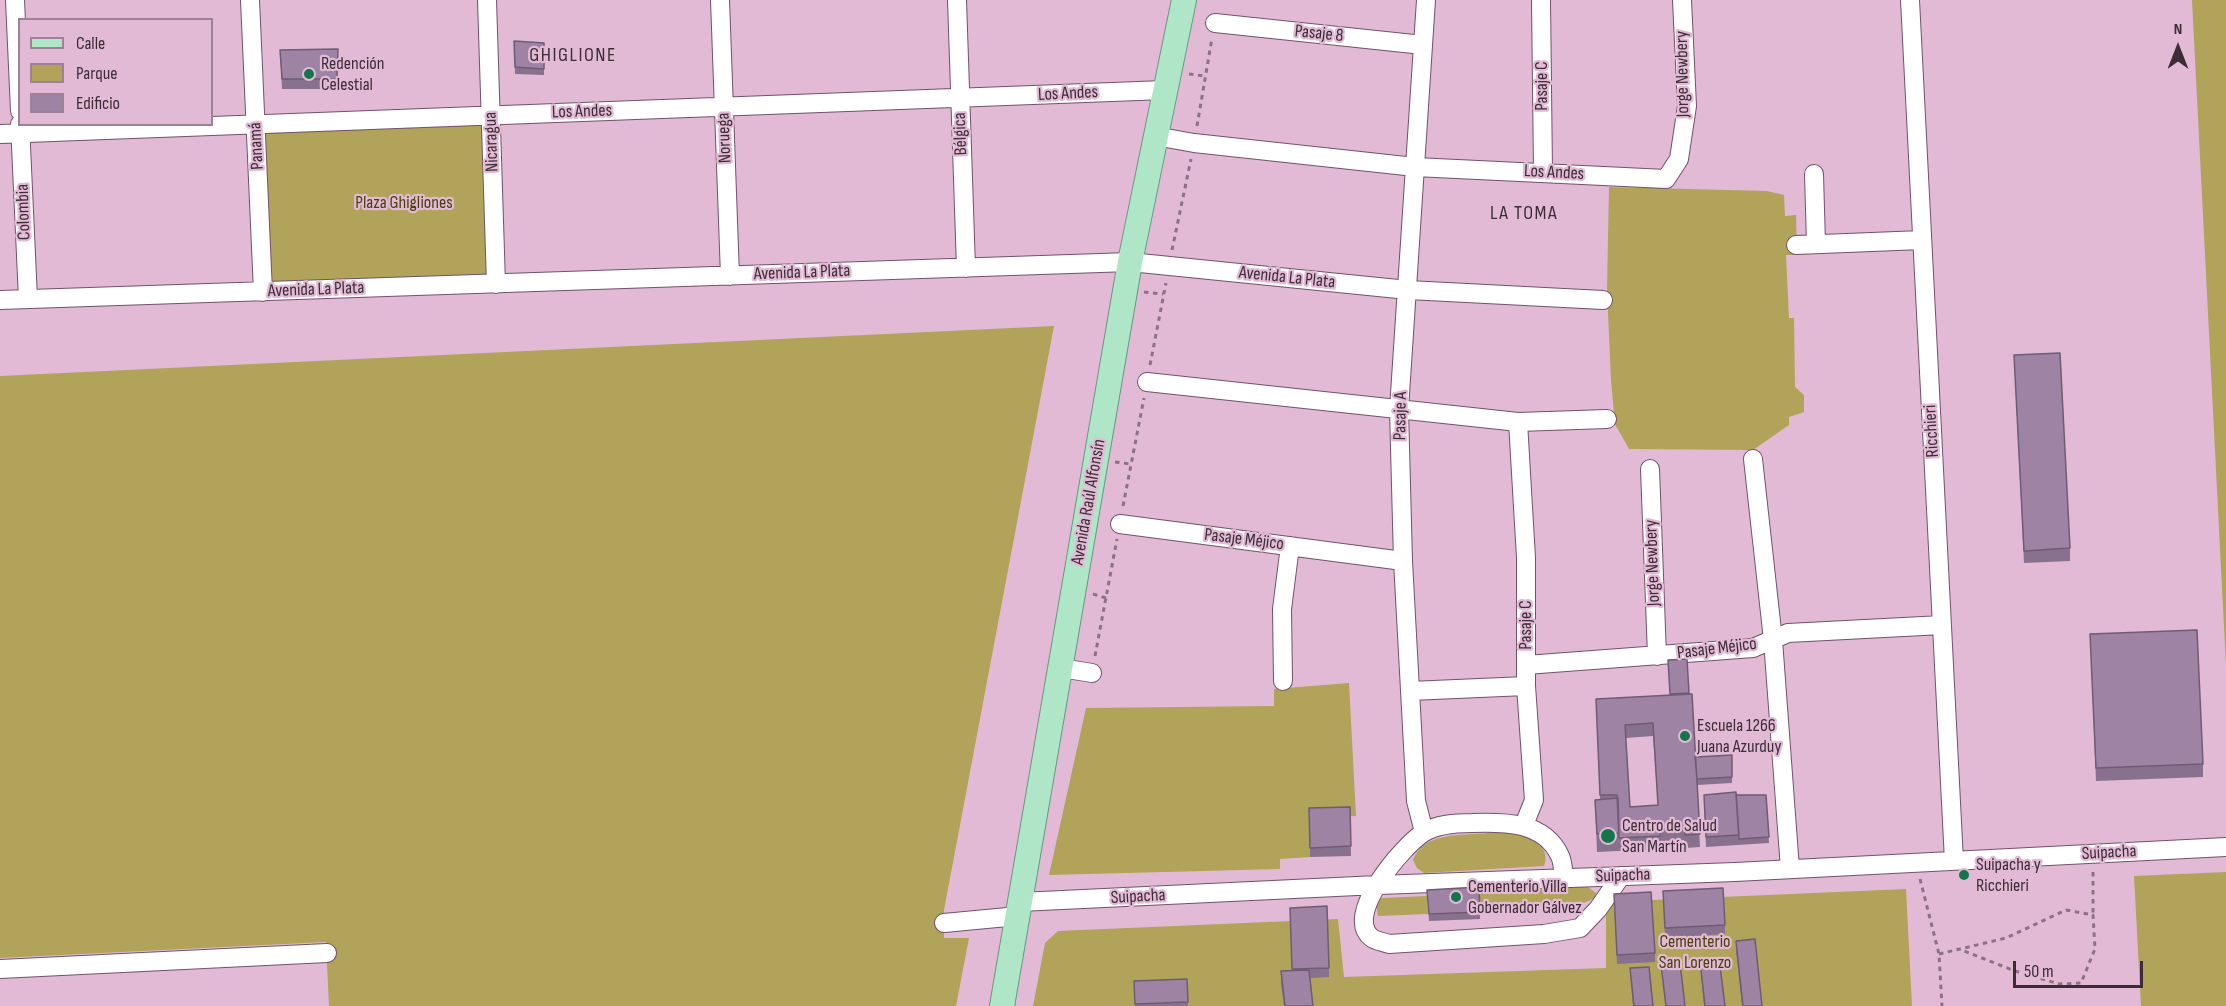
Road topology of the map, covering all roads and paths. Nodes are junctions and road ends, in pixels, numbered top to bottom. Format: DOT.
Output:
graph roads {
  1 [pos="15,0"];
  2 [pos="250,0"];
  3 [pos="487,0"];
  4 [pos="720,0"];
  5 [pos="957,0"];
  6 [pos="1184,0"];
  7 [pos="1426,0"];
  8 [pos="1541,0"];
  9 [pos="1682,0"];
  10 [pos="1910,0"];
  11 [pos="1215,23"];
  12 [pos="1424,45"];
  13 [pos="18,67"];
  14 [pos="1164,90"];
  15 [pos="960,99"];
  16 [pos="724,107"];
  17 [pos="491,116"];
  18 [pos="256,125"];
  19 [pos="197,126"];
  20 [pos="213,126"];
  21 [pos="20,129"];
  22 [pos="0,134"];
  23 [pos="1155,136"];
  24 [pos="1194,143"];
  25 [pos="1415,167"];
  26 [pos="1543,172"];
  27 [pos="1814,174"];
  28 [pos="1666,179"];
  29 [pos="1922,240"];
  30 [pos="1816,244"];
  31 [pos="1796,245"];
  32 [pos="1130,262"];
  33 [pos="1169,266"];
  34 [pos="966,268"];
  35 [pos="730,276"];
  36 [pos="496,284"];
  37 [pos="1408,290"];
  38 [pos="263,292"];
  39 [pos="28,299"];
  40 [pos="0,300"];
  41 [pos="1603,300"];
  42 [pos="1147,382"];
  43 [pos="1399,409"];
  44 [pos="1607,418"];
  45 [pos="1518,422"];
  46 [pos="1754,459"];
  47 [pos="1650,469"];
  48 [pos="1120,524"];
  49 [pos="1290,546"];
  50 [pos="1403,561"];
  51 [pos="1942,625"];
  52 [pos="1773,640"];
  53 [pos="1657,656"];
  54 [pos="1526,665"];
  55 [pos="1060,668"];
  56 [pos="1092,673"];
  57 [pos="1283,681"];
  58 [pos="1526,686"];
  59 [pos="1410,692"];
  60 [pos="1524,825"];
  61 [pos="1424,832"];
  62 [pos="2226,847"];
  63 [pos="2092,854"];
  64 [pos="1954,861"];
  65 [pos="1916,863"];
  66 [pos="1790,869"];
  67 [pos="1621,876"];
  68 [pos="1564,878"];
  69 [pos="1378,885"];
  70 [pos="1019,909"];
  71 [pos="2092,915"];
  72 [pos="944,923"];
  73 [pos="1959,949"];
  74 [pos="327,953"];
  75 [pos="1940,954"];
  76 [pos="0,969"];
  77 [pos="1002,1006"];
  78 [pos="1942,1006"];
  1 -- 13 [label="street"];
  2 -- 18 [label="street, Panamá"];
  3 -- 17 [label="street, Nicaragua"];
  4 -- 16 [label="street, Noruega"];
  5 -- 15 [label="street, Bélgica"];
  6 -- 14 [label="main road, Avenida Raúl Alfonsín"];
  7 -- 12 [label="street, Pasaje A"];
  8 -- 26 [label="street, Pasaje C"];
  9 -- 28 [label="street, Jorge Newbery"];
  10 -- 29 [label="street, Ricchieri"];
  11 -- 12 [label="street, Pasaje 8"];
  11 -- 24 [label="path"];
  12 -- 25 [label="street, Pasaje A"];
  14 -- 15 [label="street, Los Andes"];
  14 -- 23 [label="main road, Avenida Raúl Alfonsín"];
  15 -- 16 [label="street, Los Andes"];
  15 -- 34 [label="street, Bélgica"];
  16 -- 17 [label="street, Los Andes"];
  16 -- 35 [label="street, Noruega"];
  17 -- 18 [label="street, Los Andes"];
  17 -- 36 [label="street, Nicaragua"];
  18 -- 20 [label="street, Los Andes"];
  18 -- 38 [label="street, Panamá"];
  19 -- 21 [label="street, Los Andes"];
  21 -- 22 [label="street, Los Andes"];
  21 -- 39 [label="street, Colombia"];
  23 -- 24 [label="street, Los Andes"];
  23 -- 32 [label="main road, Avenida Raúl Alfonsín"];
  24 -- 25 [label="street, Los Andes"];
  24 -- 33 [label="path"];
  25 -- 26 [label="street, Los Andes"];
  25 -- 37 [label="street, Pasaje A"];
  26 -- 28 [label="street, Los Andes"];
  27 -- 30 [label="street"];
  29 -- 30 [label="street"];
  29 -- 51 [label="street, Ricchieri"];
  30 -- 31 [label="street"];
  32 -- 33 [label="street, Avenida La Plata"];
  32 -- 34 [label="street, Avenida La Plata"];
  32 -- 55 [label="main road, Avenida Raúl Alfonsín"];
  33 -- 37 [label="street, Avenida La Plata"];
  33 -- 42 [label="path"];
  34 -- 35 [label="street, Avenida La Plata"];
  35 -- 36 [label="street, Avenida La Plata"];
  36 -- 38 [label="street, Avenida La Plata"];
  37 -- 41 [label="street, Avenida La Plata"];
  37 -- 43 [label="street, Pasaje A"];
  38 -- 39 [label="street, Avenida La Plata"];
  39 -- 40 [label="street, Avenida La Plata"];
  42 -- 43 [label="street"];
  42 -- 48 [label="path"];
  43 -- 45 [label="street"];
  43 -- 50 [label="street, Pasaje A"];
  44 -- 45 [label="street"];
  45 -- 54 [label="street, Pasaje C"];
  46 -- 52 [label="street"];
  47 -- 53 [label="street, Jorge Newbery"];
  48 -- 49 [label="street, Pasaje Méjico"];
  48 -- 56 [label="path"];
  49 -- 50 [label="street, Pasaje Méjico"];
  49 -- 57 [label="street"];
  50 -- 59 [label="street, Pasaje A"];
  51 -- 52 [label="street, Pasaje Méjico"];
  51 -- 64 [label="street, Ricchieri"];
  52 -- 53 [label="street, Pasaje Méjico"];
  52 -- 66 [label="street"];
  53 -- 54 [label="street, Pasaje Méjico"];
  54 -- 58 [label="street, Pasaje C"];
  55 -- 56 [label="street"];
  55 -- 70 [label="main road, Avenida Raúl Alfonsín"];
  58 -- 59 [label="street"];
  58 -- 60 [label="street, Pasaje C"];
  59 -- 61 [label="street, Pasaje A"];
  60 -- 61 [label="street"];
  60 -- 68 [label="street"];
  61 -- 69 [label="street"];
  62 -- 63 [label="street, Suipacha"];
  63 -- 64 [label="street, Suipacha"];
  63 -- 71 [label="path"];
  64 -- 65 [label="street, Suipacha"];
  65 -- 66 [label="street, Suipacha"];
  65 -- 75 [label="path"];
  66 -- 67 [label="street, Suipacha"];
  67 -- 68 [label="street, Suipacha"];
  67 -- 69 [label="street"];
  68 -- 69 [label="street, Suipacha"];
  69 -- 70 [label="street, Suipacha"];
  70 -- 72 [label="street, Suipacha"];
  70 -- 77 [label="main road, Avenida Raúl Alfonsín"];
  71 -- 73 [label="path"];
  71 -- 73 [label="path"];
  73 -- 75 [label="path"];
  74 -- 76 [label="street"];
  75 -- 78 [label="path"];
}
